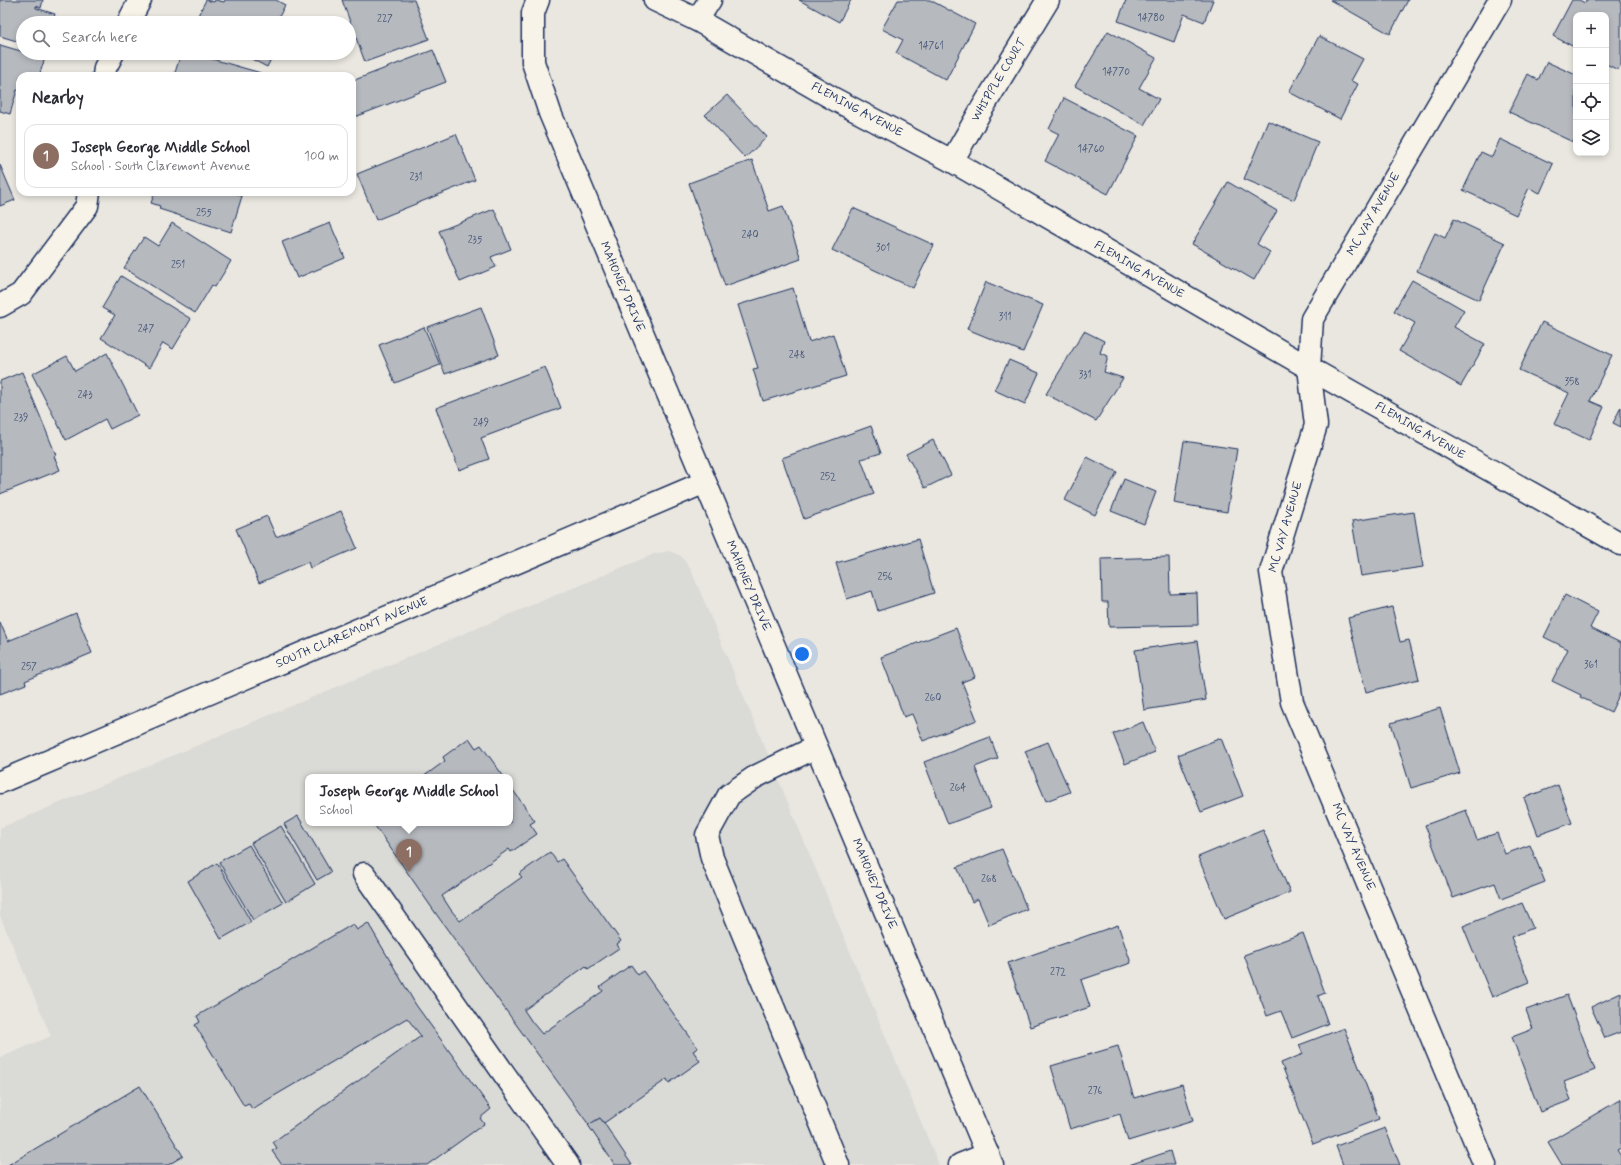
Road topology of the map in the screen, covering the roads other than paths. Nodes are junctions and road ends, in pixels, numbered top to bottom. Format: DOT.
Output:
graph roads {
  1 [pos="140,0"];
  2 [pos="538,0"];
  3 [pos="655,0"];
  4 [pos="710,0"];
  5 [pos="1048,0"];
  6 [pos="1500,0"];
  7 [pos="132,16"];
  8 [pos="697,20"];
  9 [pos="109,60"];
  10 [pos="104,72"];
  11 [pos="952,161"];
  12 [pos="88,196"];
  13 [pos="0,306"];
  14 [pos="1308,368"];
  15 [pos="703,483"];
  16 [pos="1621,544"];
  17 [pos="816,747"];
  18 [pos="0,782"];
  19 [pos="364,874"];
  20 [pos="990,1160"];
  21 [pos="568,1165"];
  22 [pos="838,1165"];
  23 [pos="960,1165"];
  24 [pos="1485,1165"];
  1 -- 7 [label="street"];
  2 -- 15 [label="street, MAHONEY DRIVE"];
  3 -- 8 [label="street, FLEMING AVENUE"];
  4 -- 8 [label="street"];
  5 -- 11 [label="street, WHIPPLE COURT"];
  6 -- 14 [label="street, MC VAY AVENUE"];
  8 -- 11 [label="street, FLEMING AVENUE"];
  9 -- 10 [label="street"];
  11 -- 14 [label="street, FLEMING AVENUE"];
  12 -- 13 [label="street"];
  14 -- 16 [label="street, FLEMING AVENUE"];
  14 -- 24 [label="street, MC VAY AVENUE"];
  15 -- 17 [label="street, MAHONEY DRIVE"];
  15 -- 18 [label="street, SOUTH CLAREMONT AVENUE"];
  17 -- 20 [label="street, MAHONEY DRIVE"];
  17 -- 22 [label="street"];
  19 -- 21 [label="street"];
  20 -- 23 [label="street"];
}
